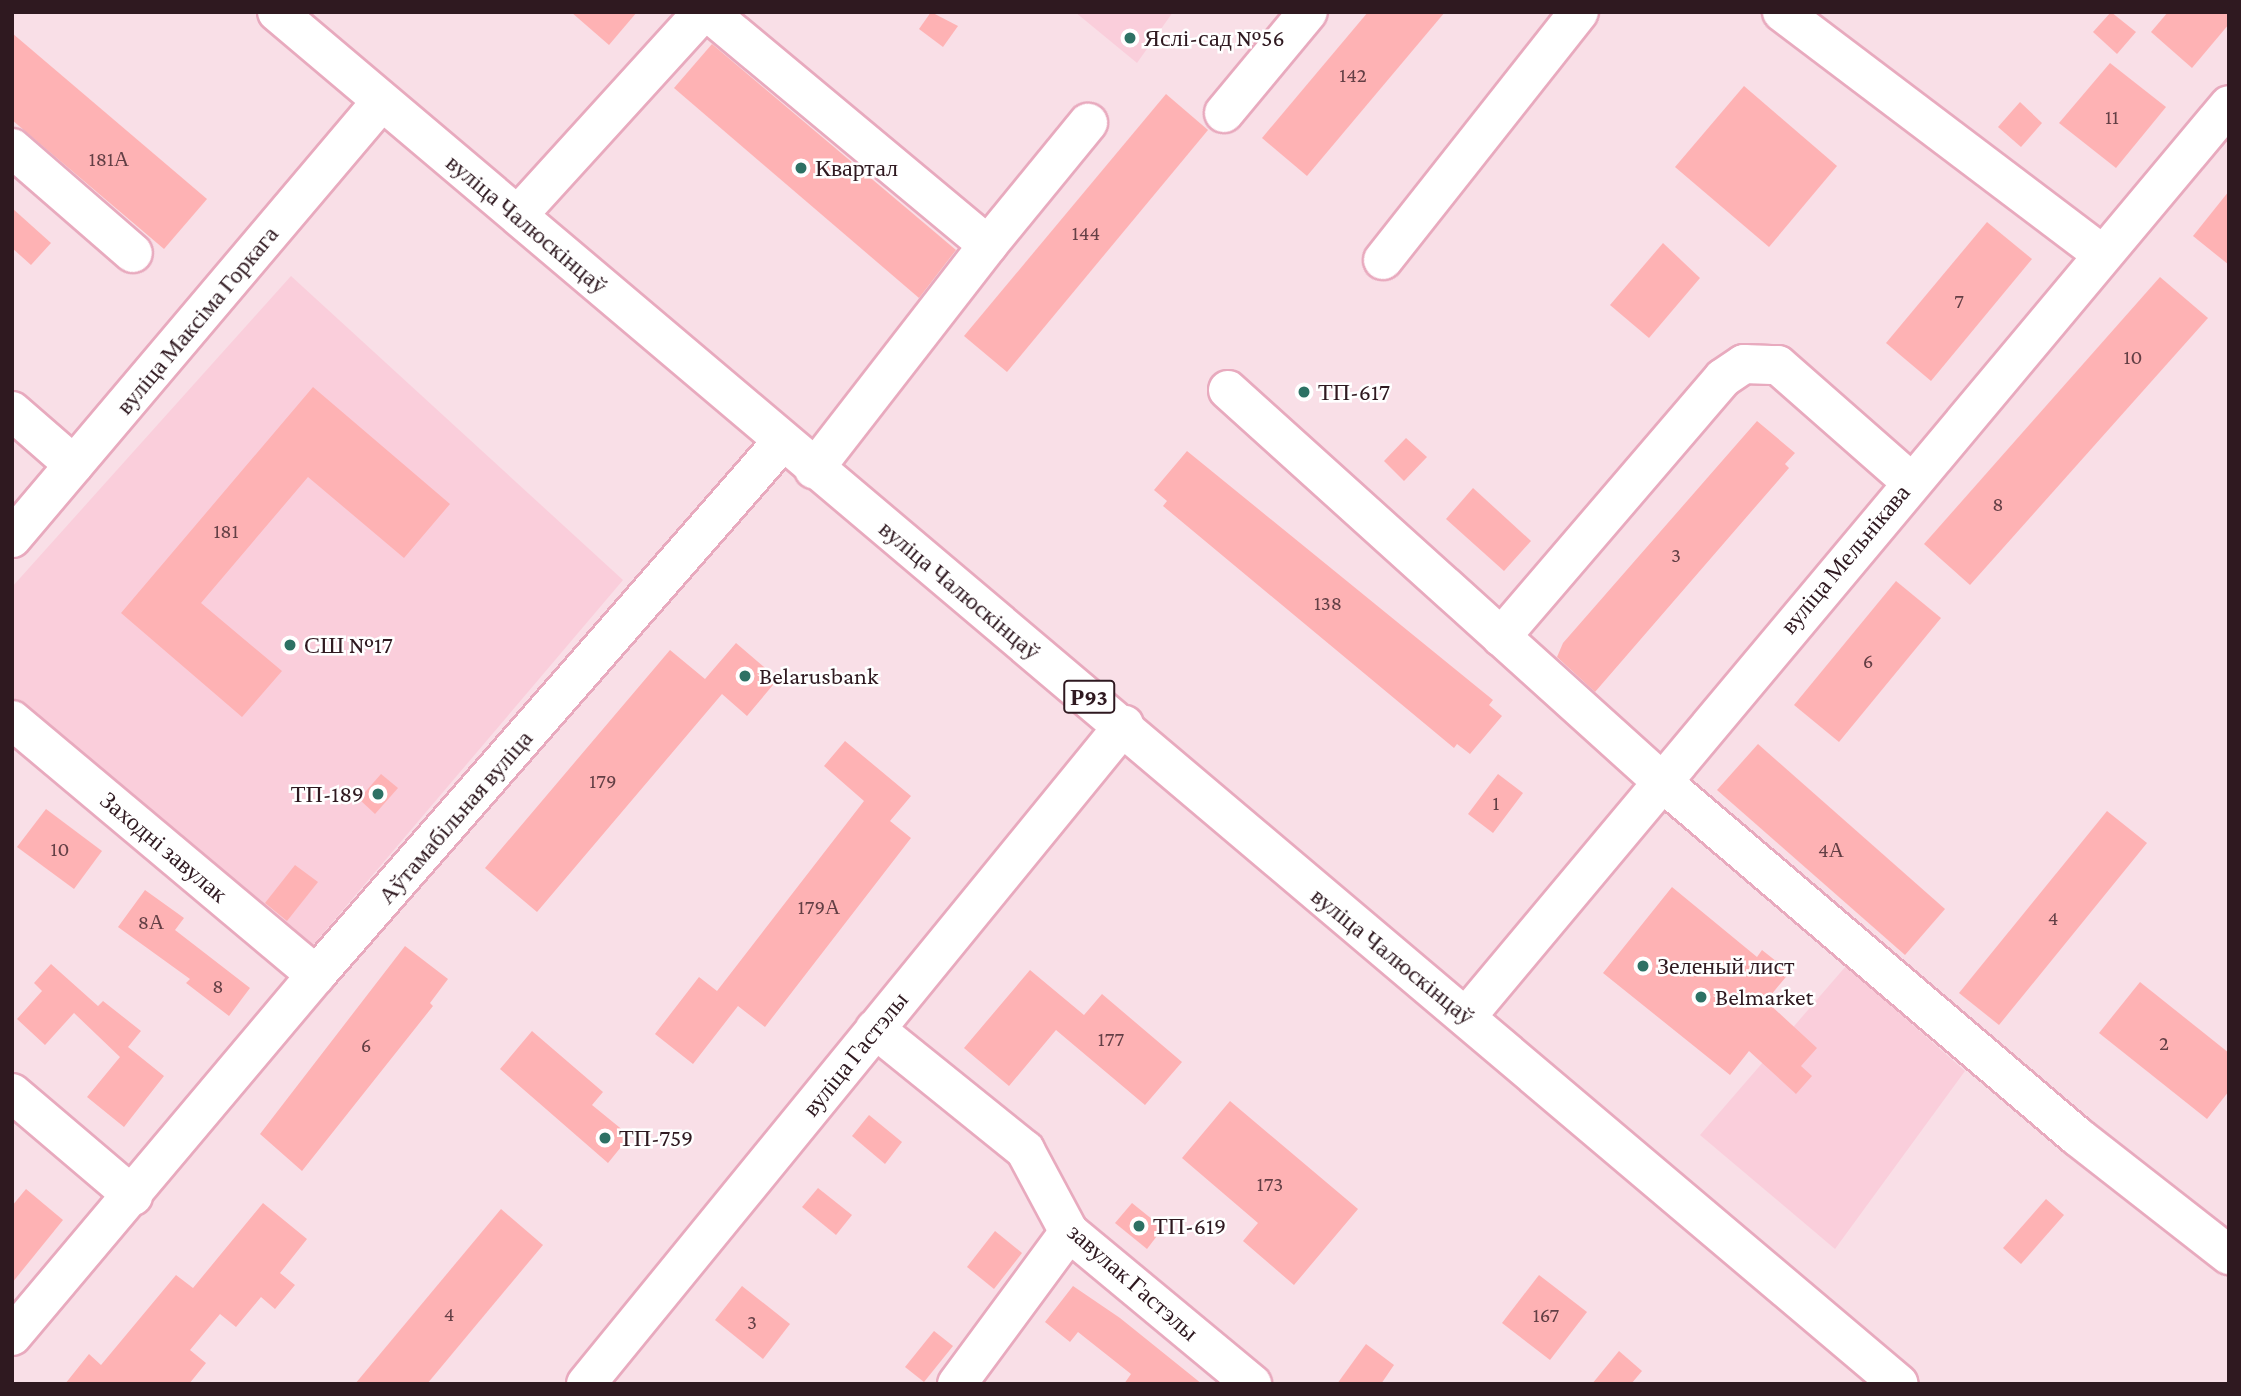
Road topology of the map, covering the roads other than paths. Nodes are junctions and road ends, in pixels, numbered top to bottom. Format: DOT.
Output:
graph roads {
  1 [pos="277,12"];
  2 [pos="703,12"];
  3 [pos="708,12"];
  4 [pos="1308,12"];
  5 [pos="1579,12"];
  6 [pos="1782,12"];
  7 [pos="382,102"];
  8 [pos="2229,105"];
  9 [pos="1224,113"];
  10 [pos="1088,122"];
  11 [pos="12,148"];
  12 [pos="518,215"];
  13 [pos="988,245"];
  14 [pos="133,253"];
  15 [pos="2102,254"];
  16 [pos="1383,260"];
  17 [pos="1228,390"];
  18 [pos="12,411"];
  19 [pos="782,442"];
  20 [pos="74,466"];
  21 [pos="814,469"];
  22 [pos="1910,481"];
  23 [pos="12,538"];
  24 [pos="1500,637"];
  25 [pos="12,720"];
  26 [pos="1124,725"];
  27 [pos="1661,781"];
  28 [pos="316,975"];
  29 [pos="1466,1017"];
  30 [pos="875,1029"];
  31 [pos="12,1093"];
  32 [pos="133,1196"];
  33 [pos="1069,1232"];
  34 [pos="2229,1255"];
  35 [pos="12,1336"];
  36 [pos="1245,1382"];
  37 [pos="586,1384"];
  38 [pos="957,1384"];
  39 [pos="1899,1384"];
  1 -- 7 [label="street, вуліца Чалюскінцаў / Р93"];
  2 -- 12 [label="street"];
  3 -- 13 [label="street"];
  4 -- 9 [label="street"];
  5 -- 16 [label="street"];
  6 -- 15 [label="street"];
  7 -- 12 [label="street, вуліца Чалюскінцаў / Р93"];
  7 -- 20 [label="street, вуліца Максіма Горкага"];
  8 -- 15 [label="street, вуліца Мельнікава"];
  10 -- 13 [label="street"];
  11 -- 14 [label="street"];
  12 -- 19 [label="street, вуліца Чалюскінцаў / Р93"];
  13 -- 21 [label="street"];
  15 -- 22 [label="street, вуліца Мельнікава"];
  17 -- 24 [label="street"];
  18 -- 20 [label="street"];
  19 -- 21 [label="street, вуліца Чалюскінцаў / Р93"];
  19 -- 28 [label="street, Аўтамабільная вуліца"];
  20 -- 23 [label="street, вуліца Максіма Горкага"];
  21 -- 26 [label="street, вуліца Чалюскінцаў / Р93"];
  22 -- 24 [label="street"];
  22 -- 27 [label="street, вуліца Мельнікава"];
  24 -- 27 [label="street"];
  25 -- 28 [label="street, Заходні завулак"];
  26 -- 29 [label="street, вуліца Чалюскінцаў / Р93"];
  26 -- 30 [label="street, вуліца Гастэлы"];
  27 -- 29 [label="street, вуліца Мельнікава"];
  27 -- 34 [label="street"];
  28 -- 32 [label="street, Аўтамабільная вуліца"];
  29 -- 39 [label="street, вуліца Чалюскінцаў / Р93"];
  30 -- 33 [label="street, завулак Гастэлы"];
  30 -- 37 [label="street, вуліца Гастэлы"];
  31 -- 32 [label="street"];
  32 -- 35 [label="street, Аўтамабільная вуліца"];
  33 -- 36 [label="street, завулак Гастэлы"];
  33 -- 38 [label="street"];
}
